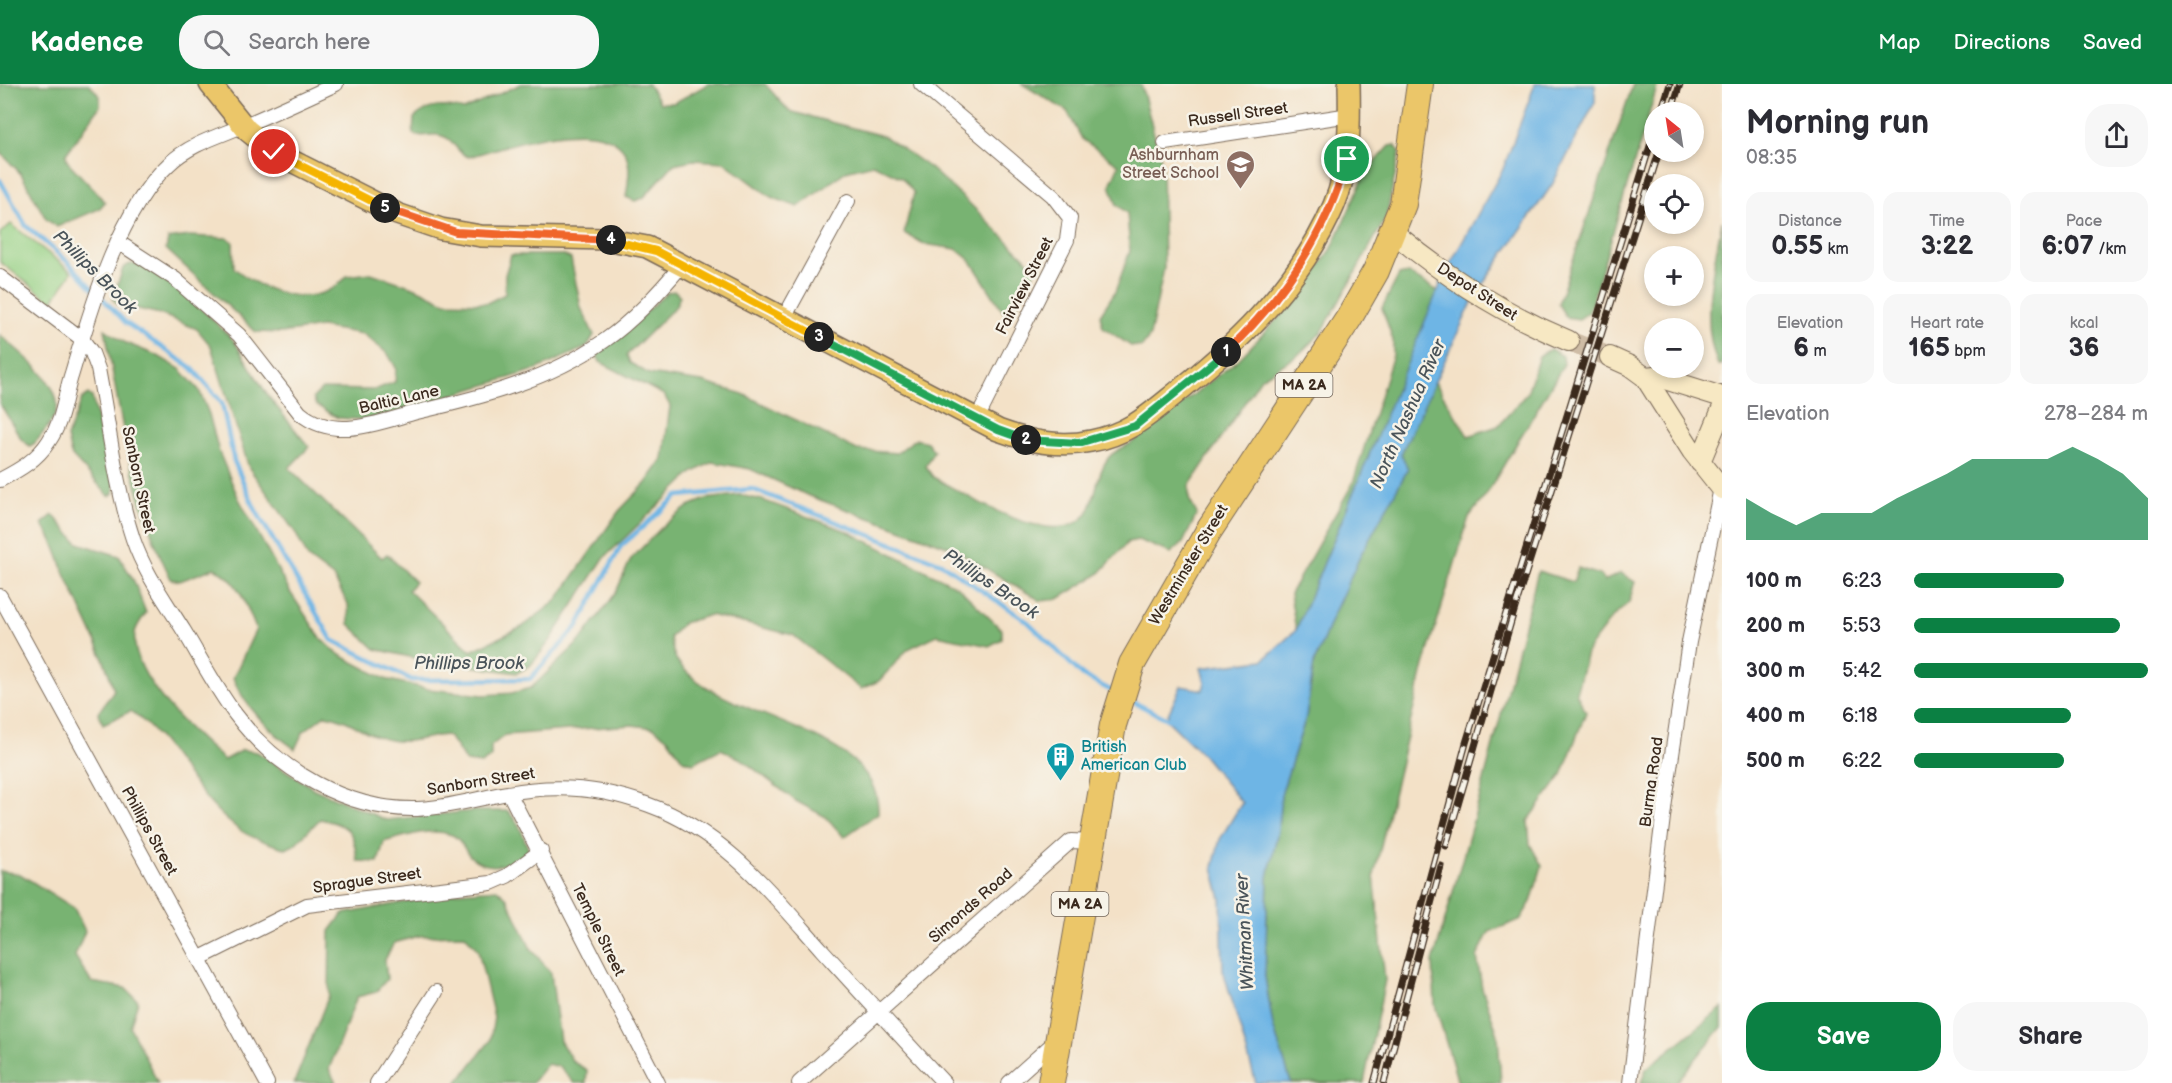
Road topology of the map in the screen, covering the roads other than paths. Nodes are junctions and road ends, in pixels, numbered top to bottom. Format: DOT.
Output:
graph roads {
  1 [pos="210,84"];
  2 [pos="336,84"];
  3 [pos="921,84"];
  4 [pos="1349,84"];
  5 [pos="1420,84"];
  6 [pos="1350,116"];
  7 [pos="244,126"];
  8 [pos="1166,142"];
  9 [pos="849,201"];
  10 [pos="1393,232"];
  11 [pos="117,242"];
  12 [pos="682,265"];
  13 [pos="0,277"];
  14 [pos="784,318"];
  15 [pos="82,339"];
  16 [pos="1569,341"];
  17 [pos="1610,357"];
  18 [pos="1644,376"];
  19 [pos="1646,378"];
  20 [pos="1661,378"];
  21 [pos="1722,397"];
  22 [pos="1722,410"];
  23 [pos="977,419"];
  24 [pos="1700,462"];
  25 [pos="0,480"];
  26 [pos="1721,488"];
  27 [pos="0,596"];
  28 [pos="509,793"];
  29 [pos="1092,842"];
  30 [pos="541,851"];
  31 [pos="200,958"];
  32 [pos="436,992"];
  33 [pos="877,1010"];
  34 [pos="1058,1039"];
  35 [pos="267,1083"];
  36 [pos="376,1083"];
  37 [pos="658,1083"];
  38 [pos="799,1083"];
  39 [pos="944,1083"];
  40 [pos="1010,1083"];
  41 [pos="1052,1083"];
  42 [pos="1630,1083"];
  1 -- 7 [label="main road"];
  2 -- 7 [label="street"];
  3 -- 23 [label="street, Fairview Street"];
  4 -- 6 [label="main road"];
  5 -- 10 [label="highway, Westminster Street / MA 2A"];
  6 -- 8 [label="street, Russell Street"];
  6 -- 23 [label="main road"];
  7 -- 11 [label="street"];
  7 -- 12 [label="main road"];
  9 -- 14 [label="street"];
  10 -- 16 [label="main road, Depot Street"];
  10 -- 29 [label="highway, Westminster Street / MA 2A"];
  11 -- 12 [label="street, Baltic Lane"];
  11 -- 15 [label="street"];
  12 -- 14 [label="main road"];
  13 -- 15 [label="street, Sanborn Street"];
  14 -- 23 [label="main road"];
  15 -- 25 [label="street"];
  15 -- 28 [label="street, Sanborn Street"];
  17 -- 18 [label="main road"];
  19 -- 24 [label="main road"];
  20 -- 21 [label="main road"];
  22 -- 24 [label="main road"];
  24 -- 26 [label="main road"];
  26 -- 42 [label="street, Burma Road"];
  27 -- 31 [label="street, Phillips Street"];
  28 -- 30 [label="street, Temple Street"];
  28 -- 33 [label="street, Sanborn Street"];
  29 -- 33 [label="street, Simonds Road"];
  29 -- 34 [label="highway, Westminster Street / MA 2A"];
  30 -- 31 [label="street, Sprague Street"];
  30 -- 37 [label="street, Temple Street"];
  31 -- 35 [label="street, Phillips Street"];
  32 -- 36 [label="street"];
  33 -- 38 [label="street, Simonds Road"];
  33 -- 39 [label="street, Sanborn Street"];
  34 -- 40 [label="street"];
  34 -- 41 [label="highway, Westminster Street / MA 2A"];
}
